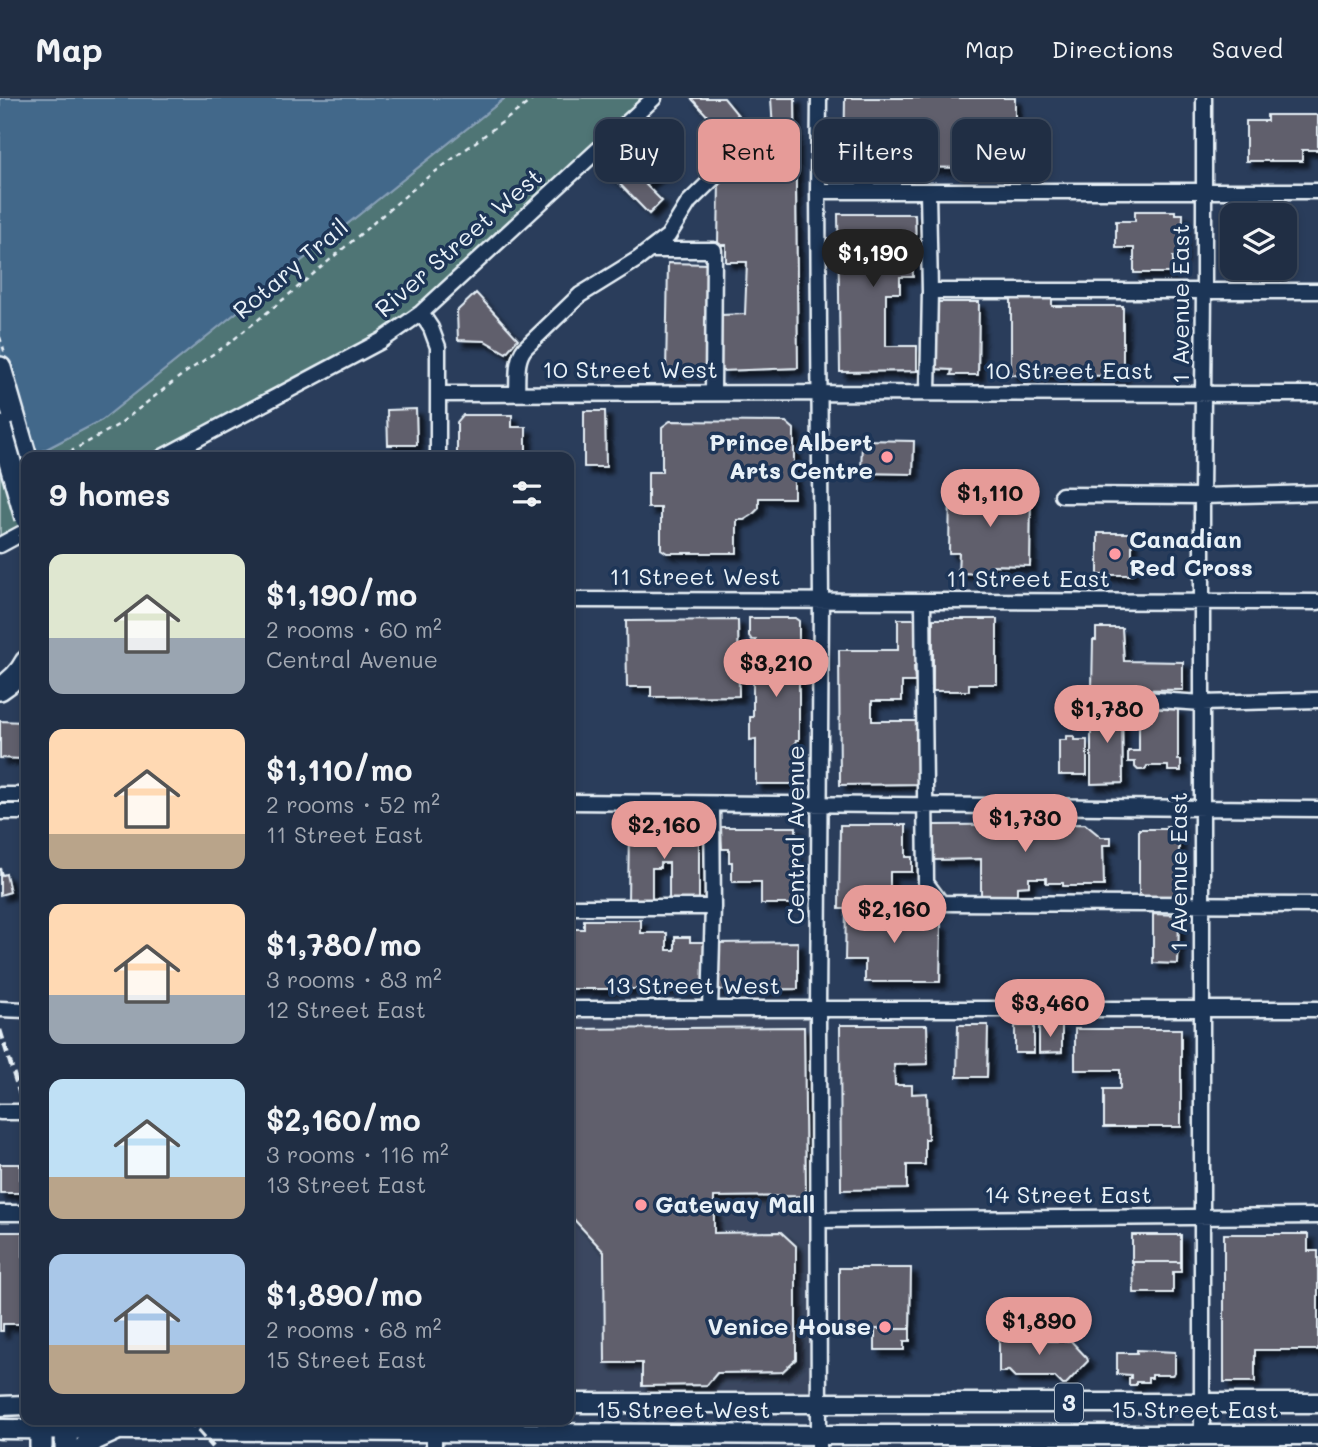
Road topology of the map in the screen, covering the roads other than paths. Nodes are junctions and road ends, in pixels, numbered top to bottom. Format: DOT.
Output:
graph roads {
  1 [pos="654,98"];
  2 [pos="819,98"];
  3 [pos="1204,98"];
  4 [pos="709,182"];
  5 [pos="818,191"];
  6 [pos="1204,191"];
  7 [pos="1318,191"];
  8 [pos="928,192"];
  9 [pos="650,250"];
  10 [pos="930,291"];
  11 [pos="1204,291"];
  12 [pos="1318,291"];
  13 [pos="421,313"];
  14 [pos="0,368"];
  15 [pos="517,393"];
  16 [pos="712,393"];
  17 [pos="820,393"];
  18 [pos="928,393"];
  19 [pos="439,394"];
  20 [pos="1203,394"];
  21 [pos="1318,394"];
  22 [pos="0,427"];
  23 [pos="24,452"];
  24 [pos="172,452"];
  25 [pos="439,452"];
  26 [pos="1318,493"];
  27 [pos="1062,495"];
  28 [pos="1202,496"];
  29 [pos="21,500"];
  30 [pos="21,534"];
  31 [pos="0,545"];
  32 [pos="574,600"];
  33 [pos="821,601"];
  34 [pos="923,601"];
  35 [pos="1202,602"];
  36 [pos="1318,602"];
  37 [pos="21,671"];
  38 [pos="0,689"];
  39 [pos="1099,696"];
  40 [pos="1318,700"];
  41 [pos="1202,703"];
  42 [pos="0,795"];
  43 [pos="21,795"];
  44 [pos="574,803"];
  45 [pos="712,804"];
  46 [pos="819,805"];
  47 [pos="925,806"];
  48 [pos="1318,808"];
  49 [pos="1202,809"];
  50 [pos="0,812"];
  51 [pos="21,812"];
  52 [pos="1202,904"];
  53 [pos="1318,905"];
  54 [pos="574,907"];
  55 [pos="713,907"];
  56 [pos="817,1008"];
  57 [pos="1202,1008"];
  58 [pos="0,1009"];
  59 [pos="574,1009"];
  60 [pos="710,1009"];
  61 [pos="1318,1009"];
  62 [pos="21,1010"];
  63 [pos="0,1112"];
  64 [pos="21,1112"];
  65 [pos="0,1213"];
  66 [pos="21,1213"];
  67 [pos="1318,1216"];
  68 [pos="1202,1217"];
  69 [pos="819,1220"];
  70 [pos="820,1402"];
  71 [pos="1202,1402"];
  72 [pos="574,1403"];
  73 [pos="1318,1403"];
  74 [pos="21,1405"];
  75 [pos="0,1406"];
  76 [pos="0,1429"];
  77 [pos="115,1430"];
  78 [pos="41,1432"];
  79 [pos="66,1432"];
  80 [pos="434,1433"];
  81 [pos="1202,1435"];
  82 [pos="1318,1435"];
  83 [pos="819,1441"];
  84 [pos="85,1447"];
  1 -- 13 [label="street, River Street West"];
  2 -- 5 [label="street, Central Avenue"];
  3 -- 6 [label="street, 1 Avenue East"];
  4 -- 9 [label="street"];
  5 -- 8 [label="street"];
  5 -- 17 [label="street, Central Avenue"];
  6 -- 7 [label="street"];
  6 -- 8 [label="street"];
  6 -- 11 [label="street, 1 Avenue East"];
  8 -- 10 [label="street"];
  9 -- 15 [label="street"];
  9 -- 16 [label="street"];
  10 -- 11 [label="street"];
  10 -- 18 [label="street"];
  11 -- 12 [label="street"];
  11 -- 20 [label="street, 1 Avenue East"];
  13 -- 19 [label="street"];
  13 -- 24 [label="street, River Street West"];
  14 -- 23 [label="highway"];
  15 -- 16 [label="street, 10 Street West"];
  15 -- 19 [label="street, 10 Street West"];
  16 -- 17 [label="street, 10 Street West"];
  17 -- 18 [label="street, 10 Street East"];
  17 -- 33 [label="street, Central Avenue"];
  18 -- 20 [label="street, 10 Street East"];
  19 -- 25 [label="street"];
  20 -- 21 [label="street, 10 Street East"];
  20 -- 28 [label="street, 1 Avenue East"];
  22 -- 29 [label="highway, bridge"];
  26 -- 28 [label="street"];
  27 -- 28 [label="street"];
  28 -- 35 [label="street, 1 Avenue East"];
  30 -- 31 [label="street"];
  32 -- 33 [label="street, 11 Street West"];
  33 -- 34 [label="street, 11 Street East"];
  33 -- 46 [label="street, Central Avenue"];
  34 -- 35 [label="street, 11 Street East"];
  34 -- 47 [label="street"];
  35 -- 36 [label="street, 11 Street East"];
  35 -- 41 [label="street, 1 Avenue East"];
  37 -- 38 [label="highway"];
  39 -- 41 [label="street"];
  40 -- 41 [label="street"];
  41 -- 49 [label="street, 1 Avenue East"];
  42 -- 43 [label="street"];
  44 -- 45 [label="street"];
  45 -- 46 [label="street"];
  45 -- 55 [label="street"];
  46 -- 47 [label="street"];
  46 -- 56 [label="street, Central Avenue"];
  47 -- 49 [label="street"];
  47 -- 52 [label="street"];
  48 -- 49 [label="street"];
  49 -- 52 [label="street, 1 Avenue East"];
  50 -- 51 [label="street"];
  52 -- 53 [label="street"];
  52 -- 57 [label="street, 1 Avenue East"];
  54 -- 55 [label="street"];
  55 -- 60 [label="street"];
  56 -- 57 [label="street, 13 Street West"];
  56 -- 60 [label="street, 13 Street West"];
  56 -- 69 [label="street, Central Avenue"];
  57 -- 61 [label="street, 13 Street West"];
  57 -- 68 [label="street, 1 Avenue East"];
  58 -- 62 [label="street"];
  59 -- 60 [label="street, 13 Street West"];
  63 -- 64 [label="street"];
  65 -- 66 [label="street"];
  67 -- 68 [label="street, 14 Street East"];
  68 -- 69 [label="street, 14 Street East"];
  68 -- 71 [label="street, 1 Avenue East"];
  69 -- 70 [label="street, Central Avenue"];
  70 -- 71 [label="main road, 15 Street East / 3"];
  70 -- 72 [label="main road, 15 Street West / 3"];
  70 -- 83 [label="street, Central Avenue"];
  71 -- 73 [label="main road, 15 Street East / 3"];
  71 -- 81 [label="street, 1 Avenue East"];
  74 -- 75 [label="main road"];
  76 -- 78 [label="main road, 15 Street West"];
  77 -- 79 [label="main road, 15 Street West / 3"];
  77 -- 80 [label="main road, 15 Street West / 3"];
  77 -- 84 [label="highway"];
  78 -- 79 [label="main road, 15 Street West / 3"];
  80 -- 83 [label="main road, 15 Street West / 3"];
  81 -- 82 [label="main road, 15 Street East / 3"];
  81 -- 83 [label="main road, 15 Street East / 3"];
}
